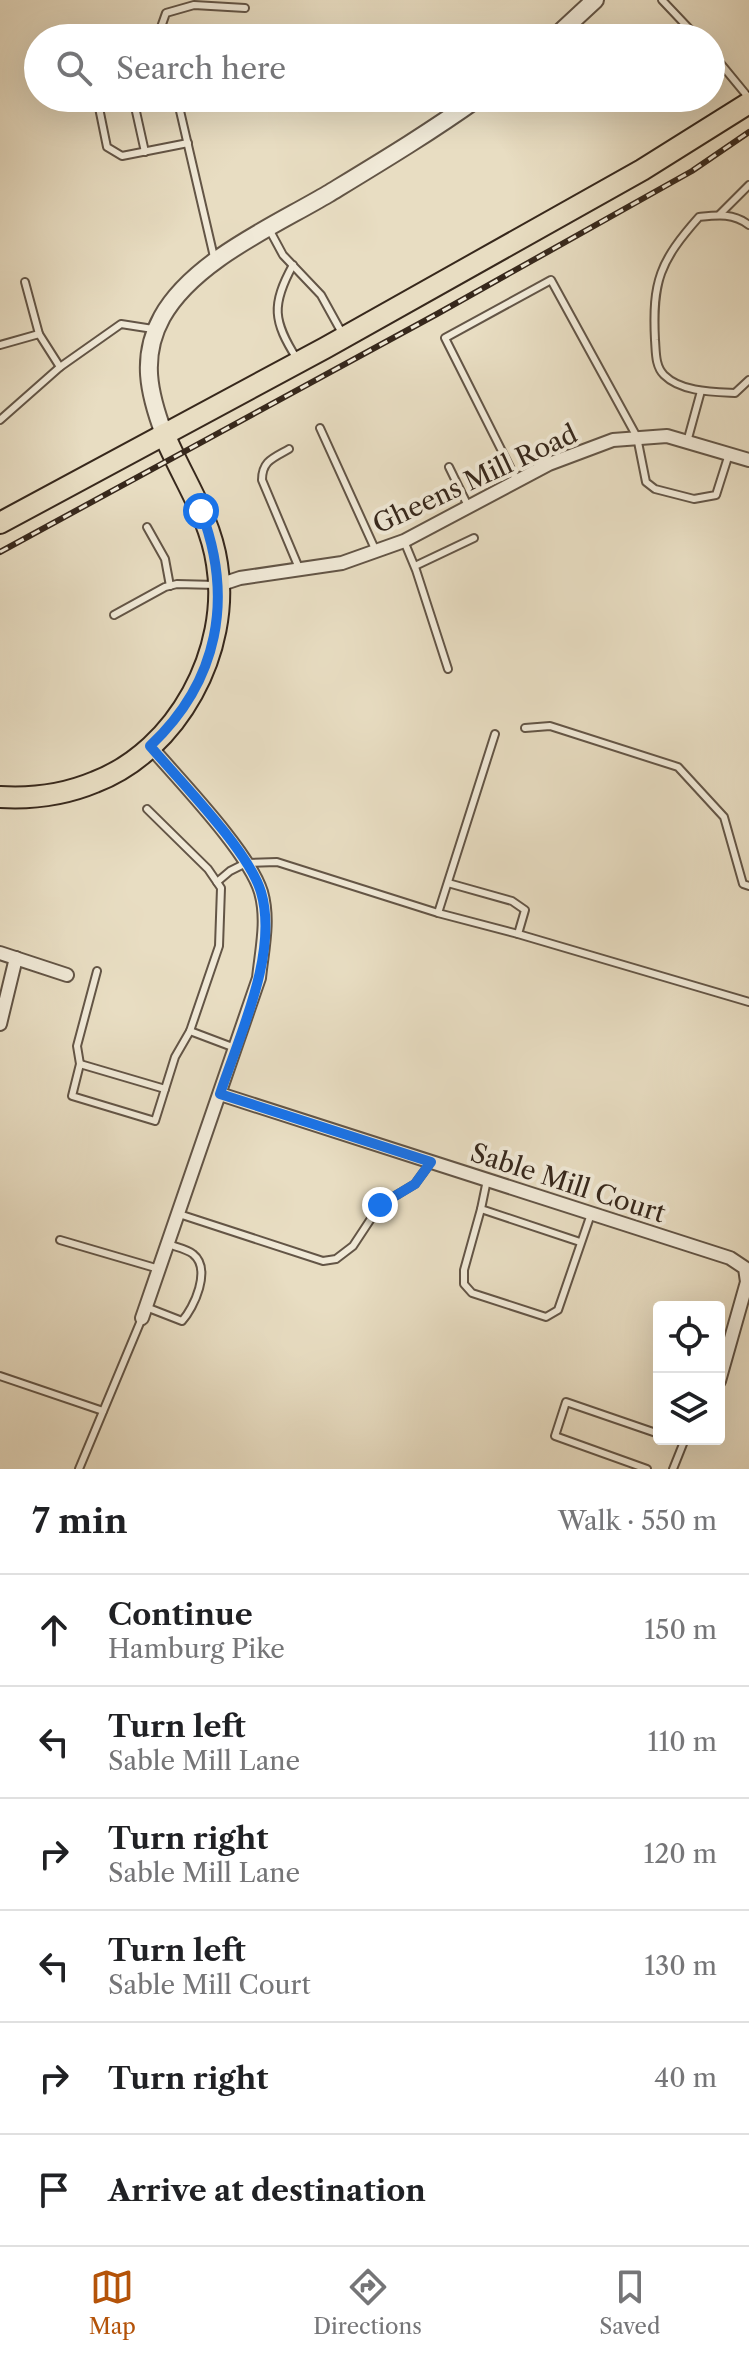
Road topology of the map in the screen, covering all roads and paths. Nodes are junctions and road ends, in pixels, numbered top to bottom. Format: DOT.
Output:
graph roads {
  1 [pos="595,0"];
  2 [pos="662,0"];
  3 [pos="245,8"];
  4 [pos="162,24"];
  5 [pos="569,24"];
  6 [pos="685,24"];
  7 [pos="725,70"];
  8 [pos="749,101"];
  9 [pos="100,112"];
  10 [pos="136,112"];
  11 [pos="180,112"];
  12 [pos="458,112"];
  13 [pos="188,143"];
  14 [pos="145,152"];
  15 [pos="749,185"];
  16 [pos="720,214"];
  17 [pos="749,225"];
  18 [pos="269,229"];
  19 [pos="215,261"];
  20 [pos="293,265"];
  21 [pos="25,282"];
  22 [pos="157,329"];
  23 [pos="39,334"];
  24 [pos="344,337"];
  25 [pos="0,345"];
  26 [pos="299,362"];
  27 [pos="60,367"];
  28 [pos="749,380"];
  29 [pos="701,391"];
  30 [pos="0,420"];
  31 [pos="320,428"];
  32 [pos="164,434"];
  33 [pos="637,437"];
  34 [pos="687,442"];
  35 [pos="289,449"];
  36 [pos="729,454"];
  37 [pos="749,460"];
  38 [pos="449,467"];
  39 [pos="517,481"];
  40 [pos="469,508"];
  41 [pos="0,523"];
  42 [pos="147,527"];
  43 [pos="474,538"];
  44 [pos="404,541"];
  45 [pos="375,549"];
  46 [pos="415,566"];
  47 [pos="299,570"];
  48 [pos="219,585"];
  49 [pos="170,586"];
  50 [pos="114,615"];
  51 [pos="448,669"];
  52 [pos="525,728"];
  53 [pos="495,734"];
  54 [pos="150,746"];
  55 [pos="0,797"];
  56 [pos="147,809"];
  57 [pos="246,863"];
  58 [pos="217,882"];
  59 [pos="448,883"];
  60 [pos="749,886"];
  61 [pos="438,913"];
  62 [pos="518,934"];
  63 [pos="0,953"];
  64 [pos="16,958"];
  65 [pos="97,971"];
  66 [pos="67,975"];
  67 [pos="749,1002"];
  68 [pos="0,1024"];
  69 [pos="190,1031"];
  70 [pos="235,1048"];
  71 [pos="80,1064"];
  72 [pos="165,1089"];
  73 [pos="220,1094"];
  74 [pos="431,1162"];
  75 [pos="487,1180"];
  76 [pos="481,1209"];
  77 [pos="179,1214"];
  78 [pos="591,1214"];
  79 [pos="60,1240"];
  80 [pos="580,1242"];
  81 [pos="168,1244"];
  82 [pos="159,1269"];
  83 [pos="144,1312"];
  84 [pos="721,1373"];
  85 [pos="0,1376"];
  86 [pos="103,1411"];
  87 [pos="653,1432"];
  88 [pos="683,1445"];
  89 [pos="79,1469"];
  90 [pos="647,1469"];
  91 [pos="673,1469"];
  1 -- 5 [label="street"];
  2 -- 6 [label="lane"];
  3 -- 4 [label="lane"];
  7 -- 8 [label="lane"];
  8 -- 24 [label="main road"];
  9 -- 14 [label="lane"];
  10 -- 14 [label="lane"];
  11 -- 13 [label="lane"];
  12 -- 18 [label="street"];
  13 -- 14 [label="lane"];
  13 -- 19 [label="lane"];
  15 -- 16 [label="lane"];
  16 -- 17 [label="lane"];
  16 -- 29 [label="lane"];
  18 -- 19 [label="street"];
  18 -- 20 [label="lane"];
  19 -- 22 [label="street"];
  20 -- 24 [label="lane"];
  20 -- 26 [label="lane"];
  21 -- 23 [label="lane"];
  22 -- 27 [label="lane"];
  22 -- 32 [label="street"];
  23 -- 25 [label="lane"];
  23 -- 27 [label="lane"];
  24 -- 26 [label="main road"];
  26 -- 32 [label="main road"];
  27 -- 30 [label="lane"];
  28 -- 29 [label="lane"];
  29 -- 34 [label="lane"];
  31 -- 45 [label="lane"];
  32 -- 41 [label="main road"];
  32 -- 48 [label="main road"];
  33 -- 34 [label="street, Gheens Mill Road"];
  33 -- 36 [label="lane"];
  33 -- 39 [label="street, Gheens Mill Road"];
  33 -- 39 [label="lane"];
  34 -- 36 [label="street, Gheens Mill Road"];
  35 -- 47 [label="lane"];
  36 -- 37 [label="street, Gheens Mill Road"];
  38 -- 40 [label="lane"];
  39 -- 40 [label="street, Gheens Mill Road"];
  40 -- 44 [label="street, Gheens Mill Road"];
  42 -- 49 [label="lane"];
  43 -- 46 [label="lane"];
  44 -- 45 [label="street, Gheens Mill Road"];
  44 -- 46 [label="lane"];
  45 -- 47 [label="street, Gheens Mill Road"];
  46 -- 51 [label="lane"];
  47 -- 48 [label="street, Gheens Mill Road"];
  48 -- 49 [label="lane"];
  48 -- 54 [label="main road"];
  49 -- 50 [label="lane"];
  52 -- 60 [label="lane"];
  53 -- 59 [label="lane"];
  54 -- 55 [label="main road"];
  54 -- 57 [label="street"];
  56 -- 58 [label="lane"];
  57 -- 58 [label="lane"];
  57 -- 61 [label="lane"];
  57 -- 70 [label="street"];
  58 -- 69 [label="lane"];
  59 -- 61 [label="lane"];
  59 -- 62 [label="lane"];
  61 -- 62 [label="lane"];
  62 -- 67 [label="lane"];
  63 -- 64 [label="street"];
  64 -- 66 [label="street"];
  64 -- 68 [label="street"];
  65 -- 71 [label="lane"];
  69 -- 70 [label="lane"];
  69 -- 72 [label="lane"];
  70 -- 73 [label="street"];
  71 -- 72 [label="lane"];
  71 -- 72 [label="lane"];
  73 -- 74 [label="street, Sable Mill Court"];
  73 -- 77 [label="street"];
  74 -- 75 [label="street, Sable Mill Court"];
  74 -- 77 [label="lane"];
  75 -- 76 [label="lane"];
  75 -- 78 [label="street, Sable Mill Court"];
  76 -- 80 [label="lane"];
  76 -- 80 [label="lane"];
  77 -- 81 [label="street"];
  78 -- 80 [label="lane"];
  78 -- 84 [label="street, Sable Mill Court"];
  79 -- 82 [label="lane"];
  81 -- 82 [label="street"];
  81 -- 83 [label="lane"];
  82 -- 83 [label="street"];
  83 -- 86 [label="lane"];
  85 -- 86 [label="lane"];
  86 -- 89 [label="lane"];
  87 -- 90 [label="lane"];
  88 -- 91 [label="lane"];
}
